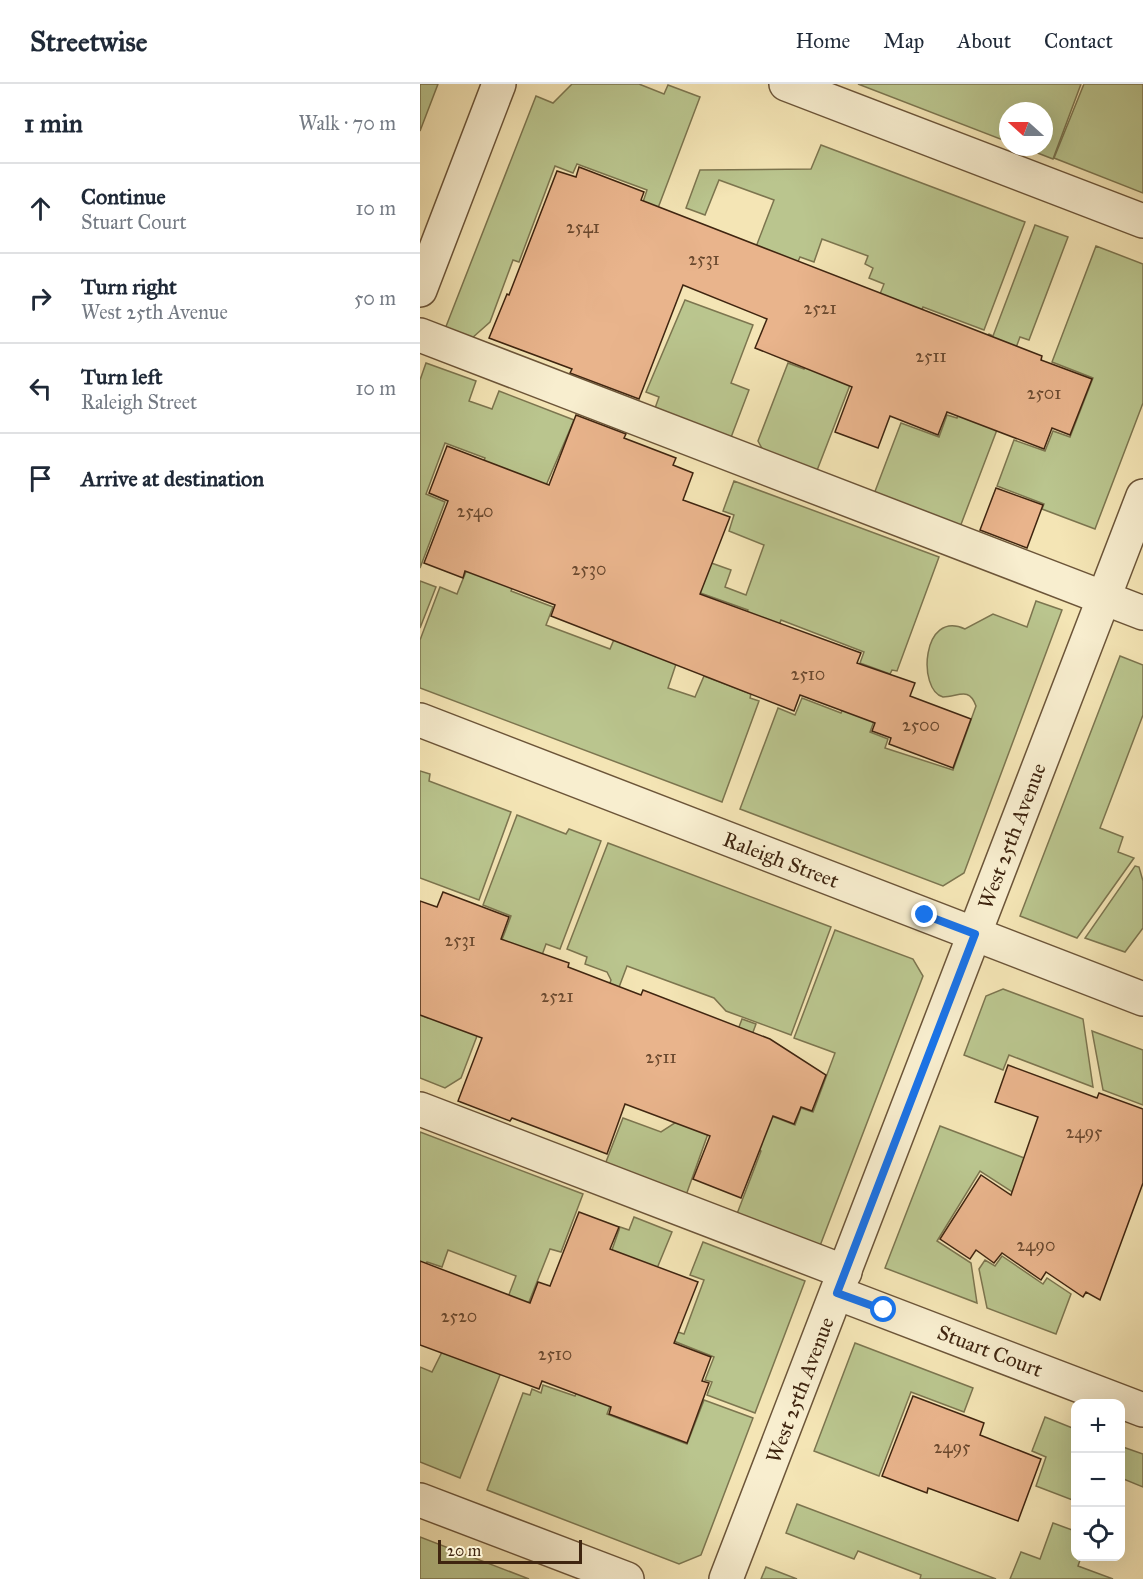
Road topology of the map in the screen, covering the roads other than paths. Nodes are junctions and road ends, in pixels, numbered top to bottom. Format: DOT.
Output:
graph roads {
  1 [pos="499,84"];
  2 [pos="786,84"];
  3 [pos="1143,221"];
  4 [pos="420,290"];
  5 [pos="420,335"];
  6 [pos="1143,496"];
  7 [pos="1104,598"];
  8 [pos="1143,613"];
  9 [pos="420,720"];
  10 [pos="975,934"];
  11 [pos="1143,999"];
  12 [pos="420,1109"];
  13 [pos="841,1282"];
  14 [pos="1143,1410"];
  15 [pos="420,1500"];
  16 [pos="627,1579"];
  17 [pos="726,1579"];
  1 -- 4 [label="street"];
  2 -- 3 [label="street"];
  5 -- 7 [label="street"];
  6 -- 7 [label="street, West 25th Avenue"];
  7 -- 8 [label="street"];
  7 -- 10 [label="street, West 25th Avenue"];
  9 -- 10 [label="street, Raleigh Street"];
  10 -- 11 [label="street, Raleigh Street"];
  10 -- 13 [label="street, West 25th Avenue"];
  12 -- 13 [label="street, Stuart Court"];
  13 -- 14 [label="street, Stuart Court"];
  13 -- 17 [label="street, West 25th Avenue"];
  15 -- 16 [label="street"];
}
